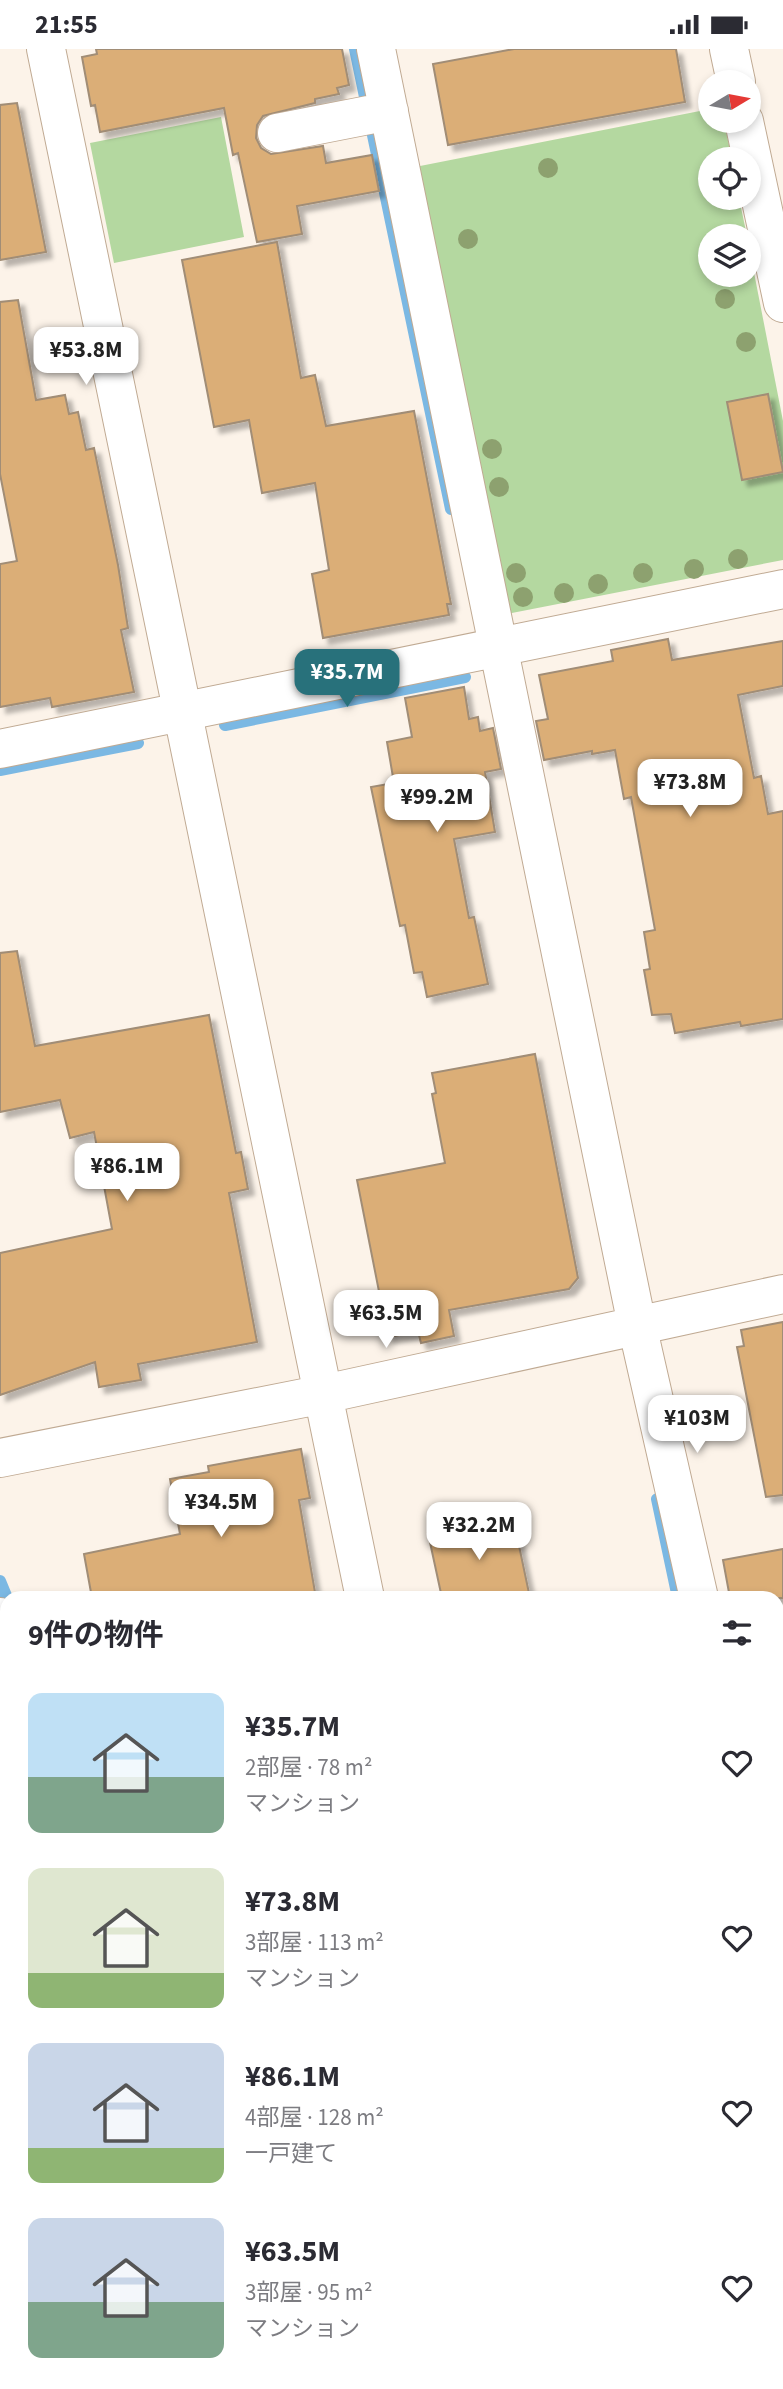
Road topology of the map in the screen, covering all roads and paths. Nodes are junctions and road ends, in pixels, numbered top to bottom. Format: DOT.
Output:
graph roads {
  1 [pos="46,49"];
  2 [pos="376,49"];
  3 [pos="729,49"];
  4 [pos="733,70"];
  5 [pos="376,114"];
  6 [pos="747,133"];
  7 [pos="277,134"];
  8 [pos="783,303"];
  9 [pos="783,589"];
  10 [pos="498,649"];
  11 [pos="184,712"];
  12 [pos="0,749"];
  13 [pos="783,1294"];
  14 [pos="637,1325"];
  15 [pos="324,1394"];
  16 [pos="0,1458"];
  17 [pos="364,1591"];
  18 [pos="697,1591"];
  1 -- 11 [label="street"];
  2 -- 5 [label="street"];
  3 -- 4 [label="street"];
  5 -- 7 [label="street"];
  5 -- 10 [label="street"];
  6 -- 8 [label="street"];
  9 -- 10 [label="street"];
  10 -- 11 [label="street"];
  10 -- 14 [label="street"];
  11 -- 12 [label="street"];
  11 -- 15 [label="street"];
  13 -- 14 [label="street"];
  14 -- 15 [label="street"];
  14 -- 18 [label="street"];
  15 -- 16 [label="street"];
  15 -- 17 [label="street"];
}
